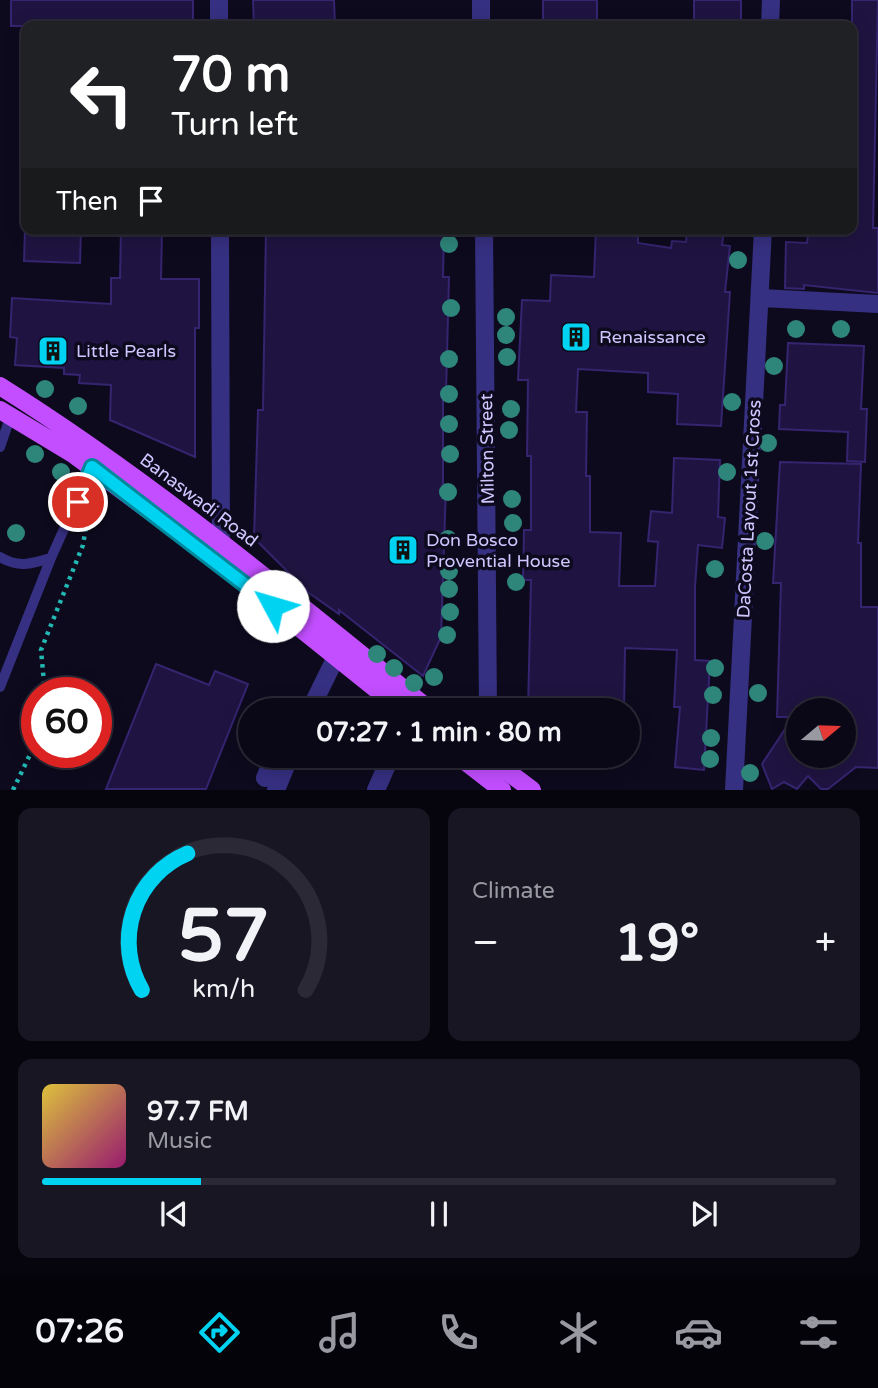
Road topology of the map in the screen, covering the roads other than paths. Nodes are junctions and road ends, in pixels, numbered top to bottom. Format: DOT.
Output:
graph roads {
  1 [pos="219,0"];
  2 [pos="481,0"];
  3 [pos="771,0"];
  4 [pos="219,21"];
  5 [pos="481,21"];
  6 [pos="770,21"];
  7 [pos="219,235"];
  8 [pos="484,235"];
  9 [pos="763,235"];
  10 [pos="761,298"];
  11 [pos="878,304"];
  12 [pos="0,386"];
  13 [pos="5,412"];
  14 [pos="0,447"];
  15 [pos="96,460"];
  16 [pos="221,541"];
  17 [pos="0,557"];
  18 [pos="51,558"];
  19 [pos="336,657"];
  20 [pos="0,686"];
  21 [pos="312,698"];
  22 [pos="387,698"];
  23 [pos="415,698"];
  24 [pos="488,698"];
  25 [pos="281,768"];
  26 [pos="386,768"];
  27 [pos="475,768"];
  28 [pos="503,768"];
  29 [pos="270,784"];
  30 [pos="493,786"];
  31 [pos="376,789"];
  32 [pos="532,789"];
  33 [pos="734,789"];
  1 -- 4 [label="street"];
  2 -- 5 [label="street"];
  3 -- 6 [label="street"];
  7 -- 16 [label="street"];
  8 -- 24 [label="street, Milton Street"];
  9 -- 10 [label="street, DaCosta Layout 1st Cross"];
  10 -- 11 [label="street"];
  10 -- 33 [label="street, DaCosta Layout 1st Cross"];
  12 -- 15 [label="main road, Banaswadi Road"];
  13 -- 14 [label="lane"];
  13 -- 15 [label="main road, Banaswadi Road"];
  15 -- 16 [label="main road, Banaswadi Road"];
  15 -- 18 [label="lane"];
  15 -- 19 [label="main road, Banaswadi Road"];
  16 -- 23 [label="main road, Banaswadi Road"];
  17 -- 18 [label="lane"];
  18 -- 20 [label="lane"];
  19 -- 21 [label="street"];
  19 -- 22 [label="main road, Banaswadi Road"];
  25 -- 29 [label="street"];
  26 -- 31 [label="street"];
  27 -- 30 [label="main road"];
  28 -- 32 [label="main road"];
}
